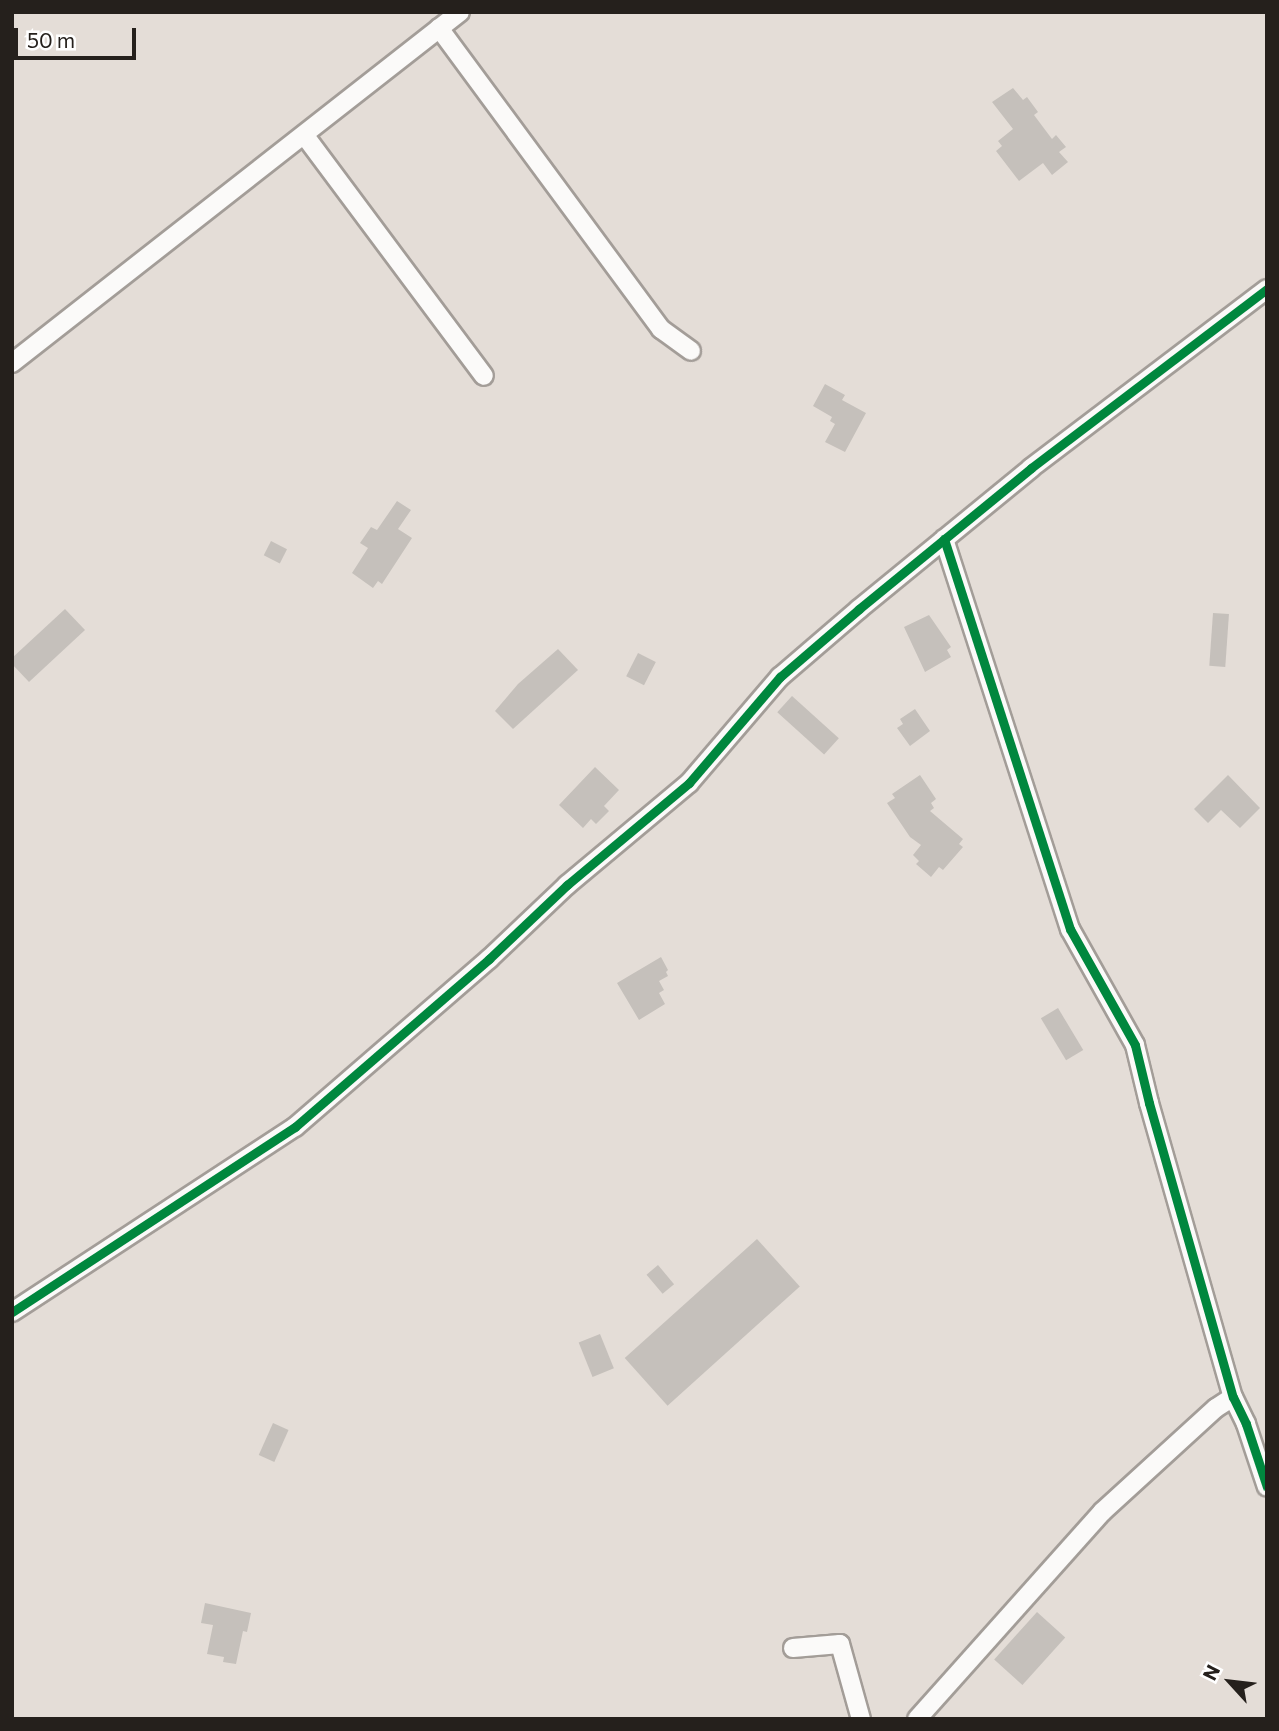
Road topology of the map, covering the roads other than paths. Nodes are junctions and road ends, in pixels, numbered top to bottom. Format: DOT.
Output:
graph roads {
  1 [pos="460,12"];
  2 [pos="439,28"];
  3 [pos="305,136"];
  4 [pos="1267,289"];
  5 [pos="691,351"];
  6 [pos="12,363"];
  7 [pos="484,376"];
  8 [pos="944,539"];
  9 [pos="12,1312"];
  10 [pos="1233,1397"];
  11 [pos="1267,1486"];
  12 [pos="793,1648"];
  13 [pos="862,1719"];
  14 [pos="917,1719"];
  1 -- 2 [label="street"];
  2 -- 3 [label="street"];
  2 -- 5 [label="street"];
  3 -- 6 [label="street"];
  3 -- 7 [label="street"];
  4 -- 8 [label="street"];
  8 -- 9 [label="street"];
  8 -- 10 [label="street"];
  10 -- 11 [label="street"];
  10 -- 14 [label="street"];
  12 -- 13 [label="street"];
}
